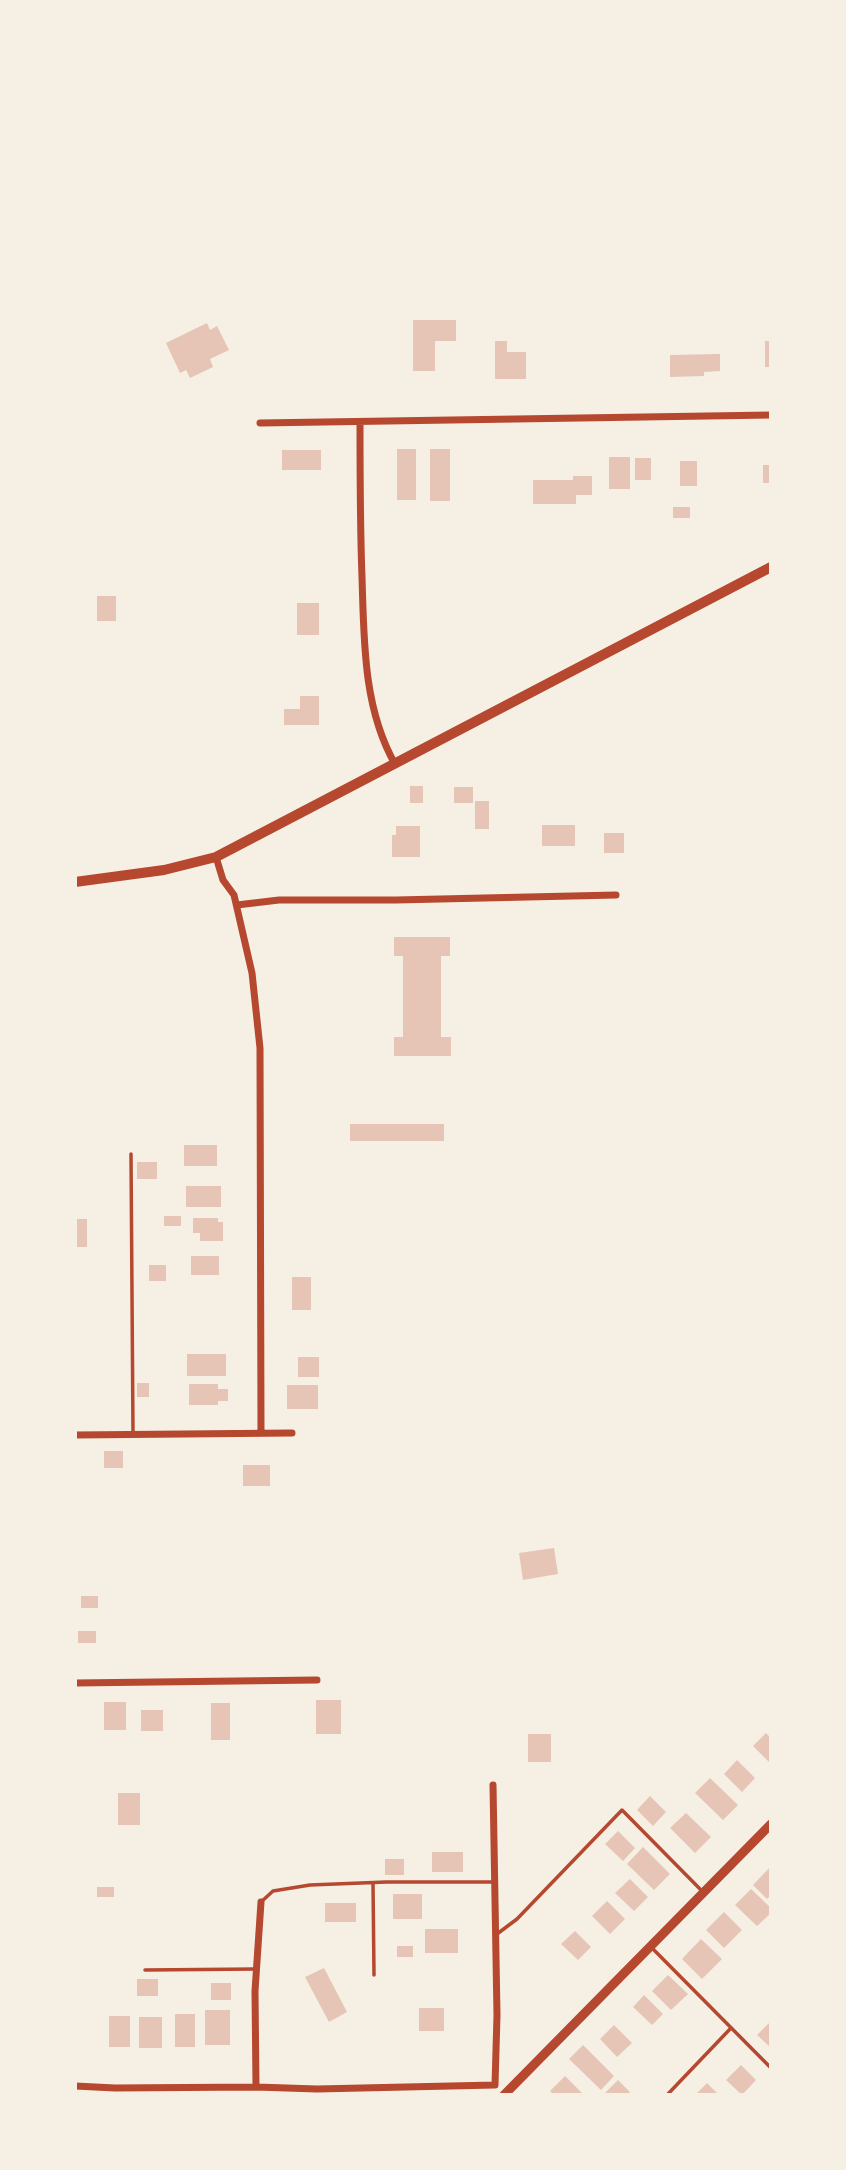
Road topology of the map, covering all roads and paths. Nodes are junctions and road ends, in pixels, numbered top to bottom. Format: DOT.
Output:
graph roads {
  1 [pos="771,415"];
  2 [pos="360,422"];
  3 [pos="260,423"];
  4 [pos="771,567"];
  5 [pos="395,764"];
  6 [pos="216,857"];
  7 [pos="75,882"];
  8 [pos="616,895"];
  9 [pos="237,905"];
  10 [pos="131,1154"];
  11 [pos="261,1433"];
  12 [pos="292,1433"];
  13 [pos="75,1435"];
  14 [pos="133,1435"];
  15 [pos="317,1680"];
  16 [pos="75,1683"];
  17 [pos="493,1785"];
  18 [pos="771,1824"];
  19 [pos="495,1882"];
  20 [pos="373,1883"];
  21 [pos="704,1892"];
  22 [pos="261,1902"];
  23 [pos="496,1935"];
  24 [pos="651,1947"];
  25 [pos="256,1969"];
  26 [pos="145,1970"];
  27 [pos="374,1975"];
  28 [pos="731,2028"];
  29 [pos="771,2068"];
  30 [pos="495,2085"];
  31 [pos="75,2086"];
  32 [pos="256,2087"];
  33 [pos="116,2092"];
  34 [pos="505,2094"];
  35 [pos="667,2095"];
  1 -- 2 [label="street"];
  2 -- 3 [label="street"];
  2 -- 5 [label="street"];
  4 -- 5 [label="main road"];
  5 -- 6 [label="main road"];
  6 -- 7 [label="main road"];
  6 -- 9 [label="street"];
  8 -- 9 [label="street"];
  9 -- 11 [label="street"];
  10 -- 14 [label="lane"];
  11 -- 12 [label="street"];
  11 -- 14 [label="street"];
  13 -- 14 [label="street"];
  15 -- 16 [label="street"];
  17 -- 19 [label="street"];
  18 -- 21 [label="street"];
  19 -- 20 [label="lane"];
  19 -- 23 [label="street"];
  20 -- 22 [label="lane"];
  20 -- 27 [label="lane"];
  21 -- 23 [label="lane"];
  21 -- 24 [label="street"];
  22 -- 25 [label="street"];
  23 -- 30 [label="street"];
  24 -- 28 [label="lane"];
  24 -- 34 [label="street"];
  25 -- 26 [label="lane"];
  25 -- 32 [label="street"];
  28 -- 29 [label="lane"];
  28 -- 35 [label="lane"];
  30 -- 32 [label="street"];
  30 -- 34 [label="street"];
  31 -- 33 [label="street"];
  32 -- 33 [label="street"];
}
